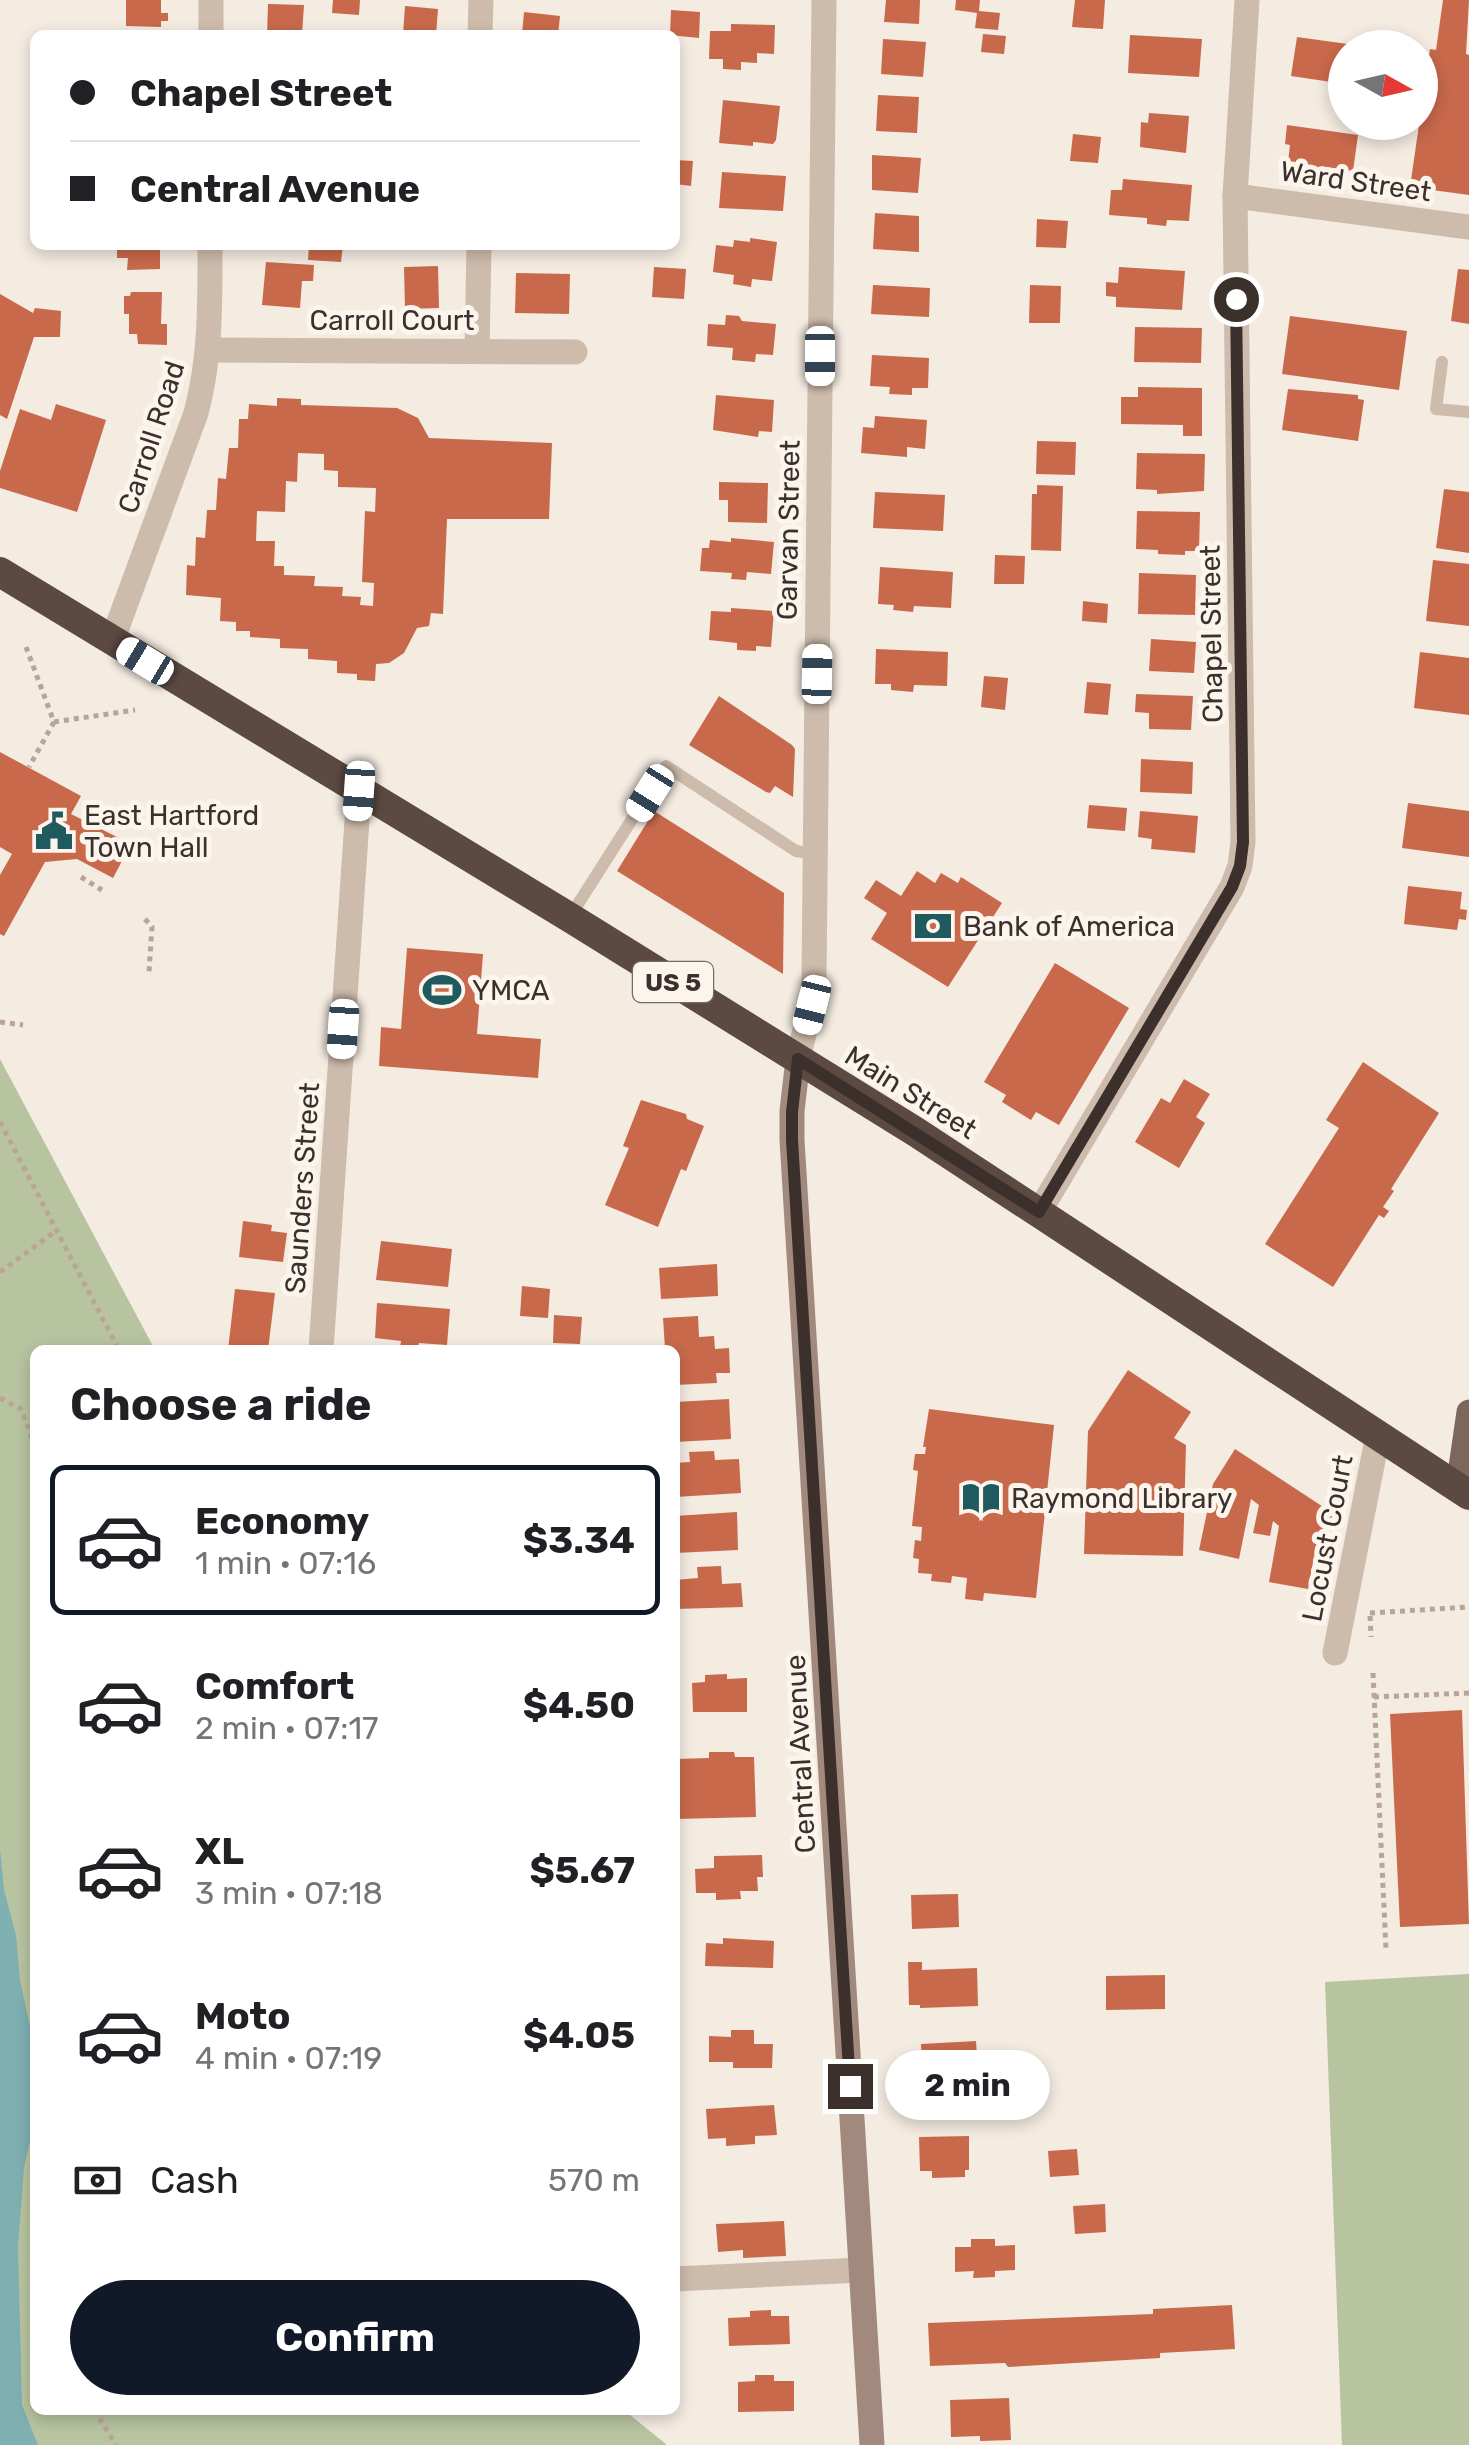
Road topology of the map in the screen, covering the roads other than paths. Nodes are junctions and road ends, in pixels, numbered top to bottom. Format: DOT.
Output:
graph roads {
  1 [pos="211,0"];
  2 [pos="480,0"];
  3 [pos="824,0"];
  4 [pos="1247,0"];
  5 [pos="211,30"];
  6 [pos="480,30"];
  7 [pos="1235,196"];
  8 [pos="1469,227"];
  9 [pos="210,250"];
  10 [pos="478,250"];
  11 [pos="209,350"];
  12 [pos="478,350"];
  13 [pos="575,352"];
  14 [pos="1442,362"];
  15 [pos="1469,412"];
  16 [pos="0,572"];
  17 [pos="112,641"];
  18 [pos="359,791"];
  19 [pos="816,854"];
  20 [pos="569,917"];
  21 [pos="798,1059"];
  22 [pos="1039,1212"];
  23 [pos="322,1345"];
  24 [pos="1469,1412"];
  25 [pos="1378,1435"];
  26 [pos="1464,1492"];
  27 [pos="1335,1653"];
  28 [pos="861,2270"];
  29 [pos="680,2279"];
  30 [pos="872,2445"];
  1 -- 5 [label="street"];
  2 -- 6 [label="street"];
  3 -- 19 [label="street, Garvan Street"];
  4 -- 7 [label="street, Chapel Street"];
  7 -- 8 [label="street, Ward Street"];
  7 -- 22 [label="street, Chapel Street"];
  9 -- 11 [label="street, Carroll Road"];
  10 -- 12 [label="street"];
  11 -- 12 [label="street, Carroll Court"];
  11 -- 17 [label="street, Carroll Road"];
  12 -- 13 [label="street, Carroll Court"];
  14 -- 15 [label="lane"];
  16 -- 17 [label="highway, Main Street / US 5"];
  17 -- 18 [label="highway, Main Street / US 5"];
  18 -- 20 [label="highway, Main Street / US 5"];
  18 -- 23 [label="street, Saunders Street"];
  19 -- 20 [label="lane"];
  19 -- 21 [label="street, Garvan Street"];
  20 -- 21 [label="highway, Main Street / US 5"];
  21 -- 22 [label="highway, Main Street / US 5"];
  21 -- 28 [label="street, Central Avenue"];
  22 -- 25 [label="highway, Main Street / US 5"];
  24 -- 26 [label="main road"];
  25 -- 26 [label="highway, Main Street / US 5"];
  25 -- 27 [label="street, Locust Court"];
  28 -- 29 [label="street"];
  28 -- 30 [label="street, Central Avenue"];
}
